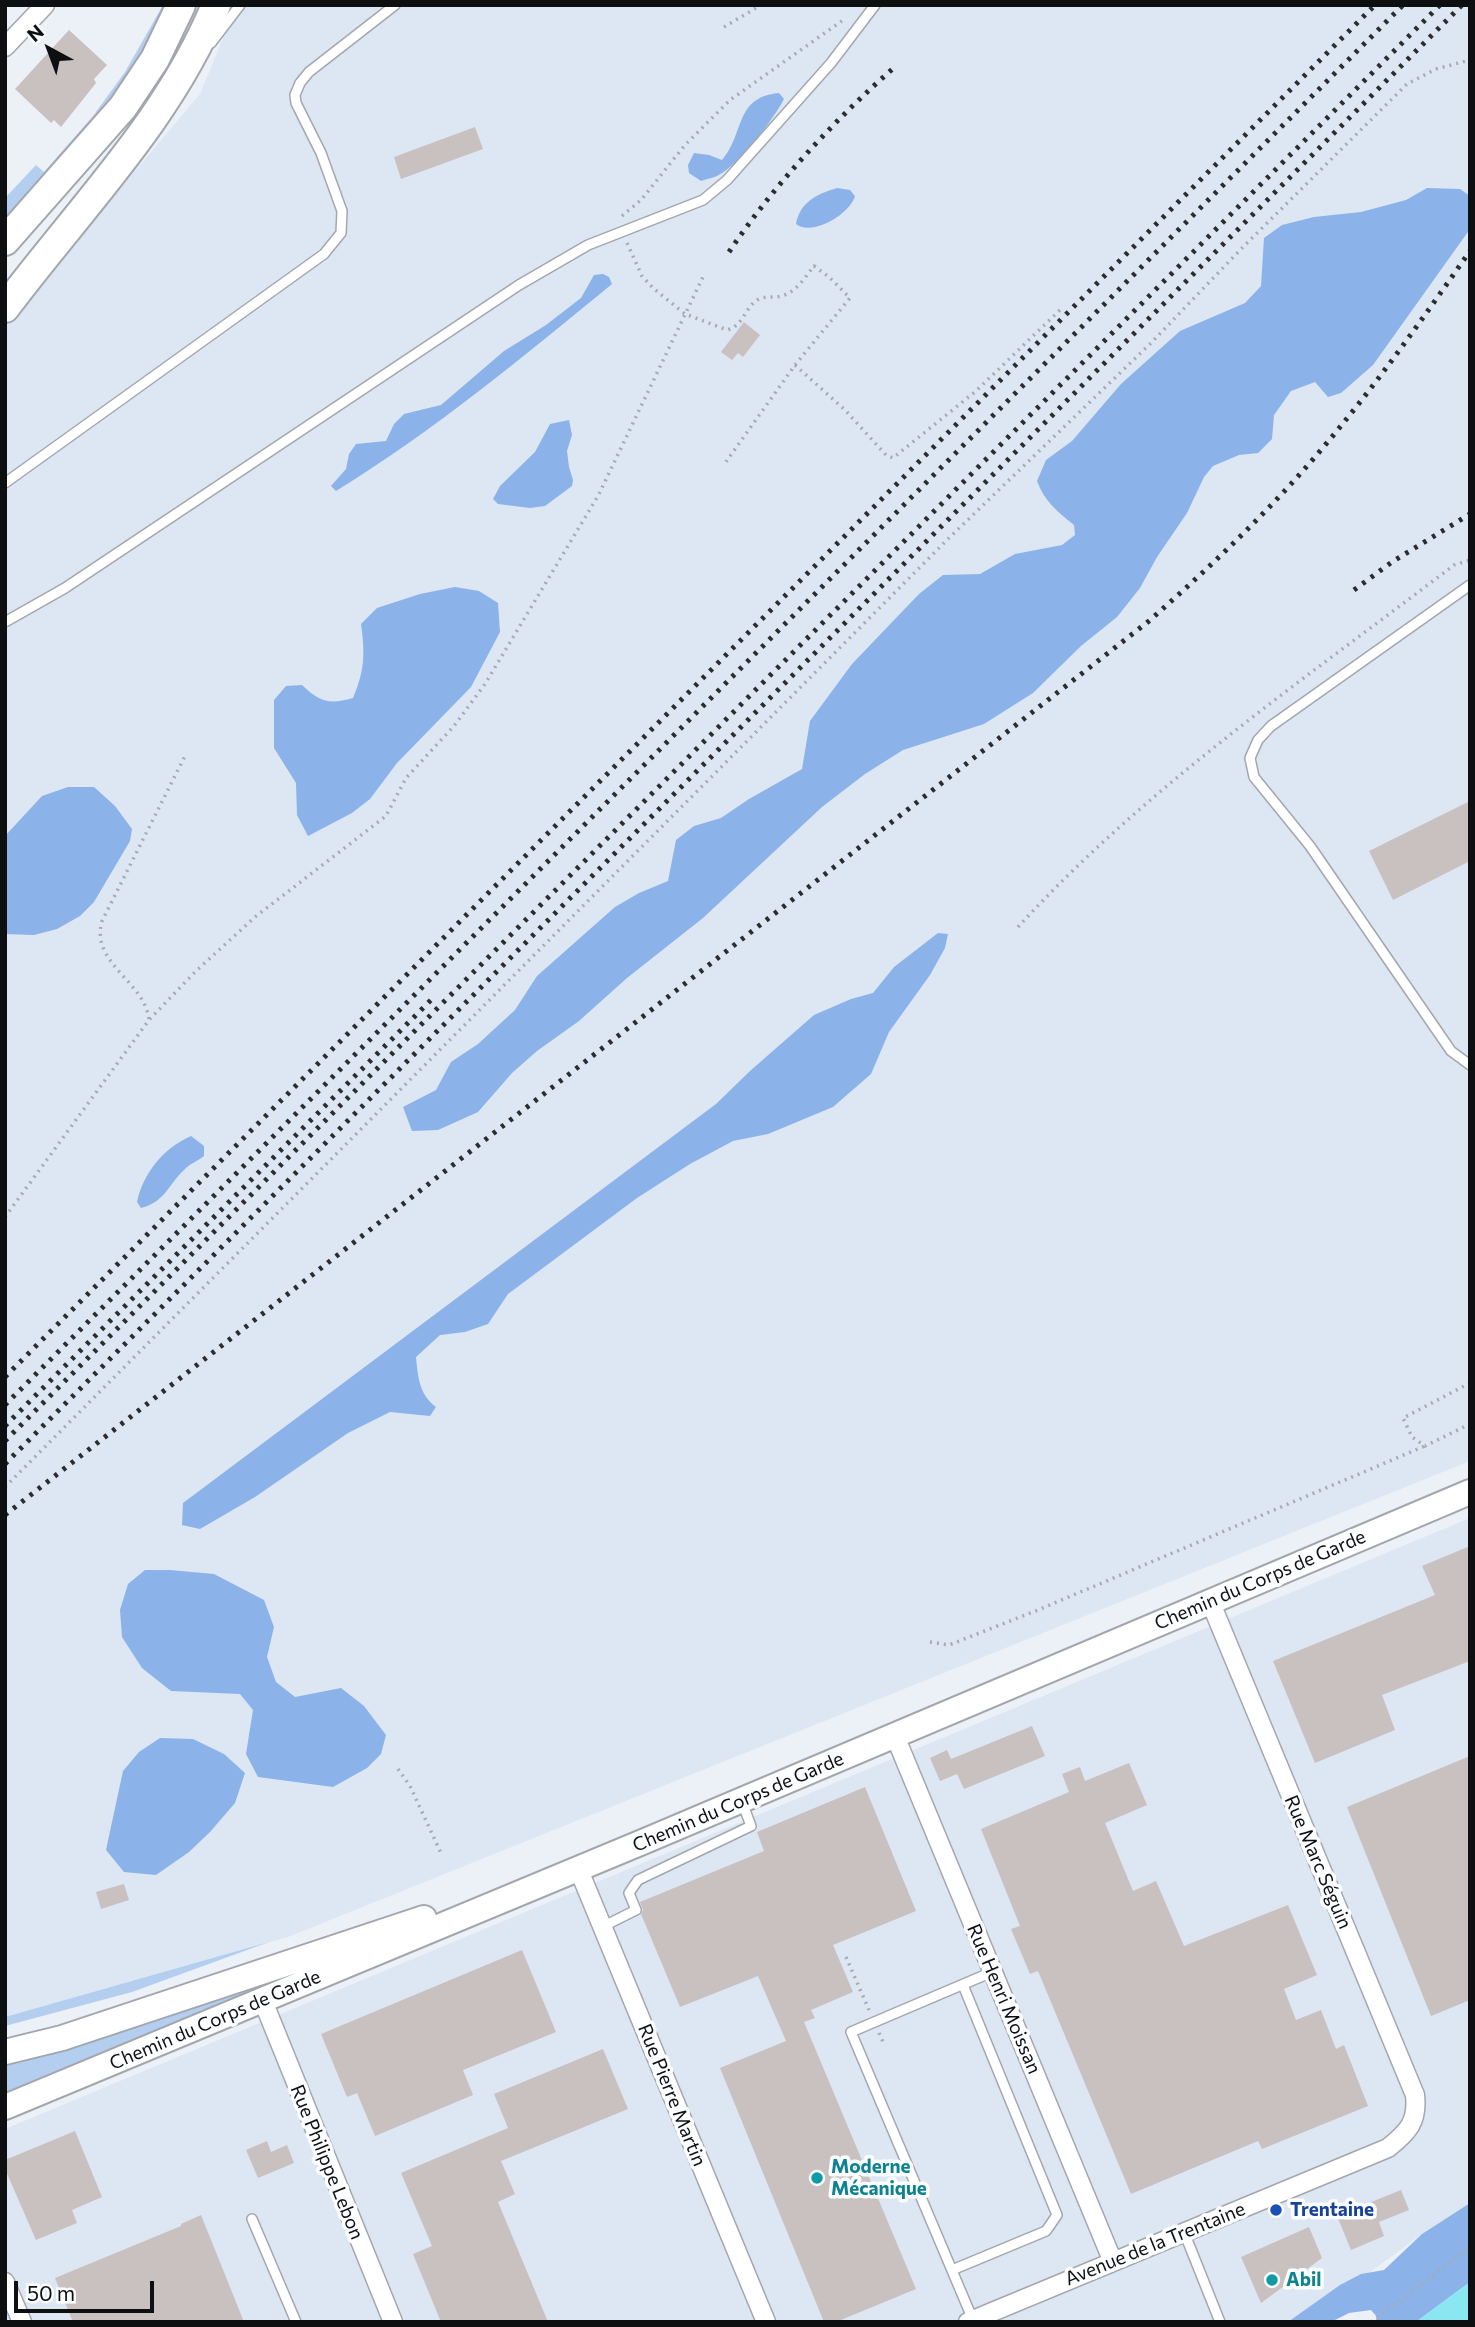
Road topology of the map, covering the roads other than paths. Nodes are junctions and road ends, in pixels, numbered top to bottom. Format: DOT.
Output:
graph roads {
  1 [pos="45,5"];
  2 [pos="181,5"];
  3 [pos="216,5"];
  4 [pos="240,5"];
  5 [pos="395,5"];
  6 [pos="875,5"];
  7 [pos="5,47"];
  8 [pos="132,148"];
  9 [pos="5,241"];
  10 [pos="5,289"];
  11 [pos="5,307"];
  12 [pos="5,483"];
  13 [pos="1470,585"];
  14 [pos="5,622"];
  15 [pos="1470,1065"];
  16 [pos="1470,1492"];
  17 [pos="1210,1601"];
  18 [pos="895,1736"];
  19 [pos="741,1801"];
  20 [pos="578,1868"];
  21 [pos="602,1927"];
  22 [pos="992,1972"];
  23 [pos="962,1985"];
  24 [pos="263,2001"];
  25 [pos="5,2052"];
  26 [pos="5,2107"];
  27 [pos="1412,2124"];
  28 [pos="252,2219"];
  29 [pos="1184,2232"];
  30 [pos="1113,2262"];
  31 [pos="951,2270"];
  32 [pos="5,2282"];
  33 [pos="971,2321"];
  34 [pos="22,2322"];
  35 [pos="296,2322"];
  36 [pos="393,2322"];
  37 [pos="766,2322"];
  38 [pos="1220,2322"];
  1 -- 7 [label="street"];
  2 -- 9 [label="main road"];
  3 -- 8 [label="main road"];
  4 -- 8 [label="lane"];
  5 -- 12 [label="lane"];
  6 -- 14 [label="lane"];
  8 -- 10 [label="main road"];
  8 -- 11 [label="main road"];
  13 -- 15 [label="lane"];
  16 -- 17 [label="street, Chemin du Corps de Garde"];
  17 -- 18 [label="street, Chemin du Corps de Garde"];
  17 -- 27 [label="street, Rue Marc Séguin"];
  18 -- 19 [label="street, Chemin du Corps de Garde"];
  18 -- 22 [label="street, Rue Henri Moissan"];
  19 -- 20 [label="street, Chemin du Corps de Garde"];
  19 -- 21 [label="lane"];
  20 -- 21 [label="street, Rue Pierre Martin"];
  20 -- 24 [label="street, Chemin du Corps de Garde"];
  20 -- 25 [label="street"];
  21 -- 37 [label="street, Rue Pierre Martin"];
  22 -- 23 [label="lane"];
  22 -- 30 [label="street, Rue Henri Moissan"];
  23 -- 31 [label="lane"];
  23 -- 31 [label="lane"];
  24 -- 26 [label="street, Chemin du Corps de Garde"];
  24 -- 36 [label="street, Rue Philippe Lebon"];
  27 -- 29 [label="street, Avenue de la Trentaine"];
  28 -- 35 [label="lane"];
  29 -- 30 [label="street, Avenue de la Trentaine"];
  29 -- 38 [label="lane"];
  30 -- 33 [label="street, Avenue de la Trentaine"];
  31 -- 33 [label="lane"];
  32 -- 34 [label="street"];
}
